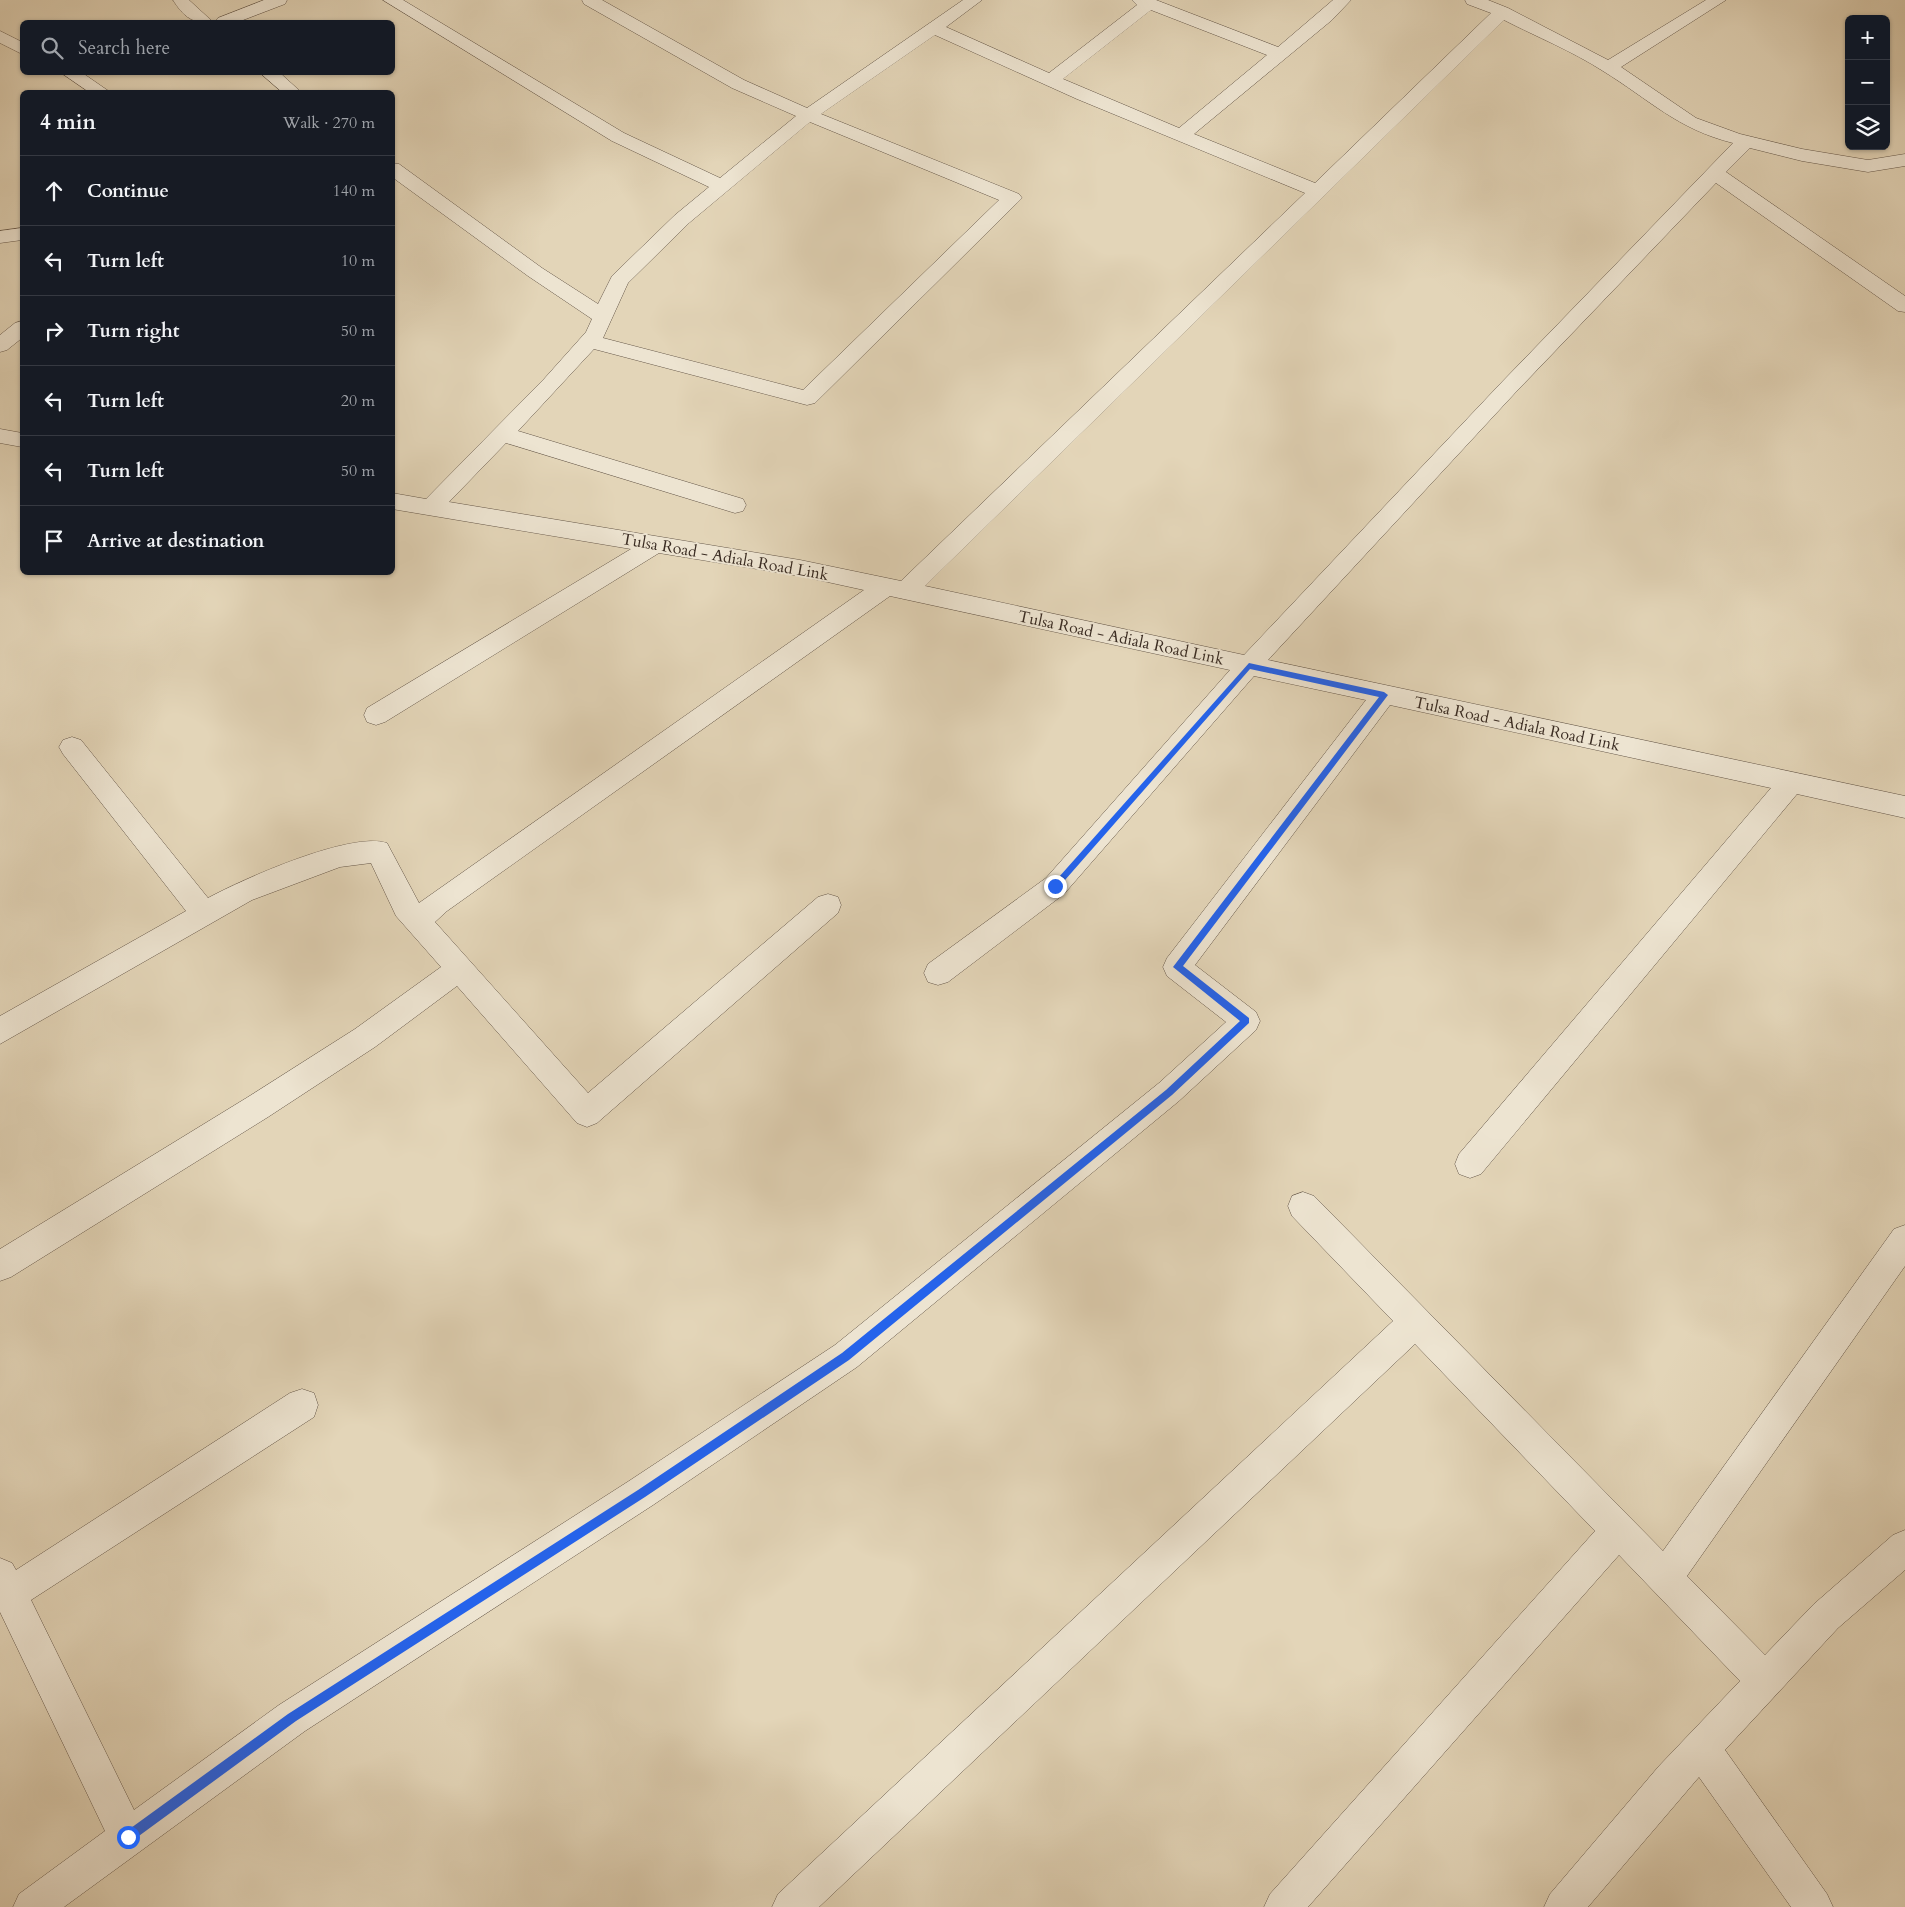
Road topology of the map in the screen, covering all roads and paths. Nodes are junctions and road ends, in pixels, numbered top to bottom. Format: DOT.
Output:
graph roads {
  1 [pos="181,0"];
  2 [pos="279,0"];
  3 [pos="392,0"];
  4 [pos="590,0"];
  5 [pos="974,0"];
  6 [pos="1343,0"];
  7 [pos="1473,0"];
  8 [pos="1718,0"];
  9 [pos="1145,2"];
  10 [pos="1502,12"];
  11 [pos="201,20"];
  12 [pos="229,20"];
  13 [pos="934,29"];
  14 [pos="0,36"];
  15 [pos="20,47"];
  16 [pos="1280,54"];
  17 [pos="1609,67"];
  18 [pos="73,75"];
  19 [pos="271,75"];
  20 [pos="1051,80"];
  21 [pos="98,90"];
  22 [pos="290,90"];
  23 [pos="808,115"];
  24 [pos="1181,135"];
  25 [pos="1746,141"];
  26 [pos="1905,160"];
  27 [pos="395,170"];
  28 [pos="1715,173"];
  29 [pos="722,186"];
  30 [pos="1318,192"];
  31 [pos="20,234"];
  32 [pos="0,236"];
  33 [pos="1905,306"];
  34 [pos="603,317"];
  35 [pos="20,330"];
  36 [pos="589,341"];
  37 [pos="0,345"];
  38 [pos="502,434"];
  39 [pos="0,436"];
  40 [pos="20,440"];
  41 [pos="395,501"];
  42 [pos="735,505"];
  43 [pos="431,507"];
  44 [pos="655,545"];
  45 [pos="896,589"];
  46 [pos="1249,666"];
  47 [pos="1384,695"];
  48 [pos="376,715"];
  49 [pos="72,747"];
  50 [pos="1792,783"];
  51 [pos="1905,807"];
  52 [pos="828,905"];
  53 [pos="205,914"];
  54 [pos="418,921"];
  55 [pos="460,968"];
  56 [pos="938,973"];
  57 [pos="0,1031"];
  58 [pos="1470,1164"];
  59 [pos="1304,1206"];
  60 [pos="1905,1240"];
  61 [pos="0,1266"];
  62 [pos="1416,1321"];
  63 [pos="302,1405"];
  64 [pos="1619,1530"];
  65 [pos="1905,1548"];
  66 [pos="1665,1577"];
  67 [pos="4,1585"];
  68 [pos="1764,1681"];
  69 [pos="1702,1749"];
  70 [pos="128,1837"];
  71 [pos="32,1907"];
  72 [pos="791,1907"];
  73 [pos="1283,1907"];
  74 [pos="1563,1907"];
  75 [pos="1814,1907"];
  1 -- 11 [label="street"];
  2 -- 12 [label="street"];
  3 -- 29 [label="street"];
  4 -- 23 [label="street"];
  5 -- 13 [label="street"];
  6 -- 16 [label="street"];
  7 -- 10 [label="street"];
  8 -- 17 [label="street"];
  9 -- 16 [label="street"];
  9 -- 20 [label="street"];
  10 -- 17 [label="street"];
  10 -- 30 [label="street"];
  13 -- 20 [label="street"];
  13 -- 23 [label="street"];
  14 -- 15 [label="street"];
  16 -- 24 [label="street"];
  17 -- 25 [label="street"];
  18 -- 21 [label="street"];
  19 -- 22 [label="street"];
  20 -- 24 [label="street"];
  23 -- 29 [label="street"];
  23 -- 36 [label="street"];
  24 -- 30 [label="street"];
  25 -- 26 [label="street"];
  25 -- 28 [label="street"];
  27 -- 34 [label="street"];
  28 -- 33 [label="street"];
  28 -- 46 [label="street"];
  29 -- 34 [label="street"];
  30 -- 45 [label="street"];
  31 -- 32 [label="street"];
  34 -- 36 [label="street"];
  35 -- 37 [label="street"];
  36 -- 38 [label="street"];
  38 -- 42 [label="street"];
  38 -- 43 [label="street"];
  39 -- 40 [label="street"];
  41 -- 43 [label="street, Tulsa Road - Adiala Road Link"];
  43 -- 44 [label="street, Tulsa Road - Adiala Road Link"];
  44 -- 45 [label="street, Tulsa Road - Adiala Road Link"];
  44 -- 48 [label="street"];
  45 -- 46 [label="street, Tulsa Road - Adiala Road Link"];
  45 -- 54 [label="street"];
  46 -- 47 [label="street, Tulsa Road - Adiala Road Link"];
  46 -- 56 [label="street"];
  47 -- 50 [label="street, Tulsa Road - Adiala Road Link"];
  47 -- 70 [label="street"];
  49 -- 53 [label="street"];
  50 -- 51 [label="street, Tulsa Road - Adiala Road Link"];
  50 -- 58 [label="street"];
  52 -- 55 [label="street"];
  53 -- 54 [label="street"];
  53 -- 57 [label="street"];
  54 -- 55 [label="street"];
  55 -- 61 [label="street"];
  59 -- 62 [label="street"];
  60 -- 66 [label="street"];
  62 -- 64 [label="street"];
  62 -- 72 [label="street"];
  63 -- 67 [label="street"];
  64 -- 66 [label="street"];
  64 -- 73 [label="street"];
  65 -- 68 [label="street"];
  66 -- 68 [label="street"];
  67 -- 70 [label="street"];
  68 -- 69 [label="street"];
  69 -- 74 [label="street"];
  69 -- 75 [label="street"];
  70 -- 71 [label="street"];
}
